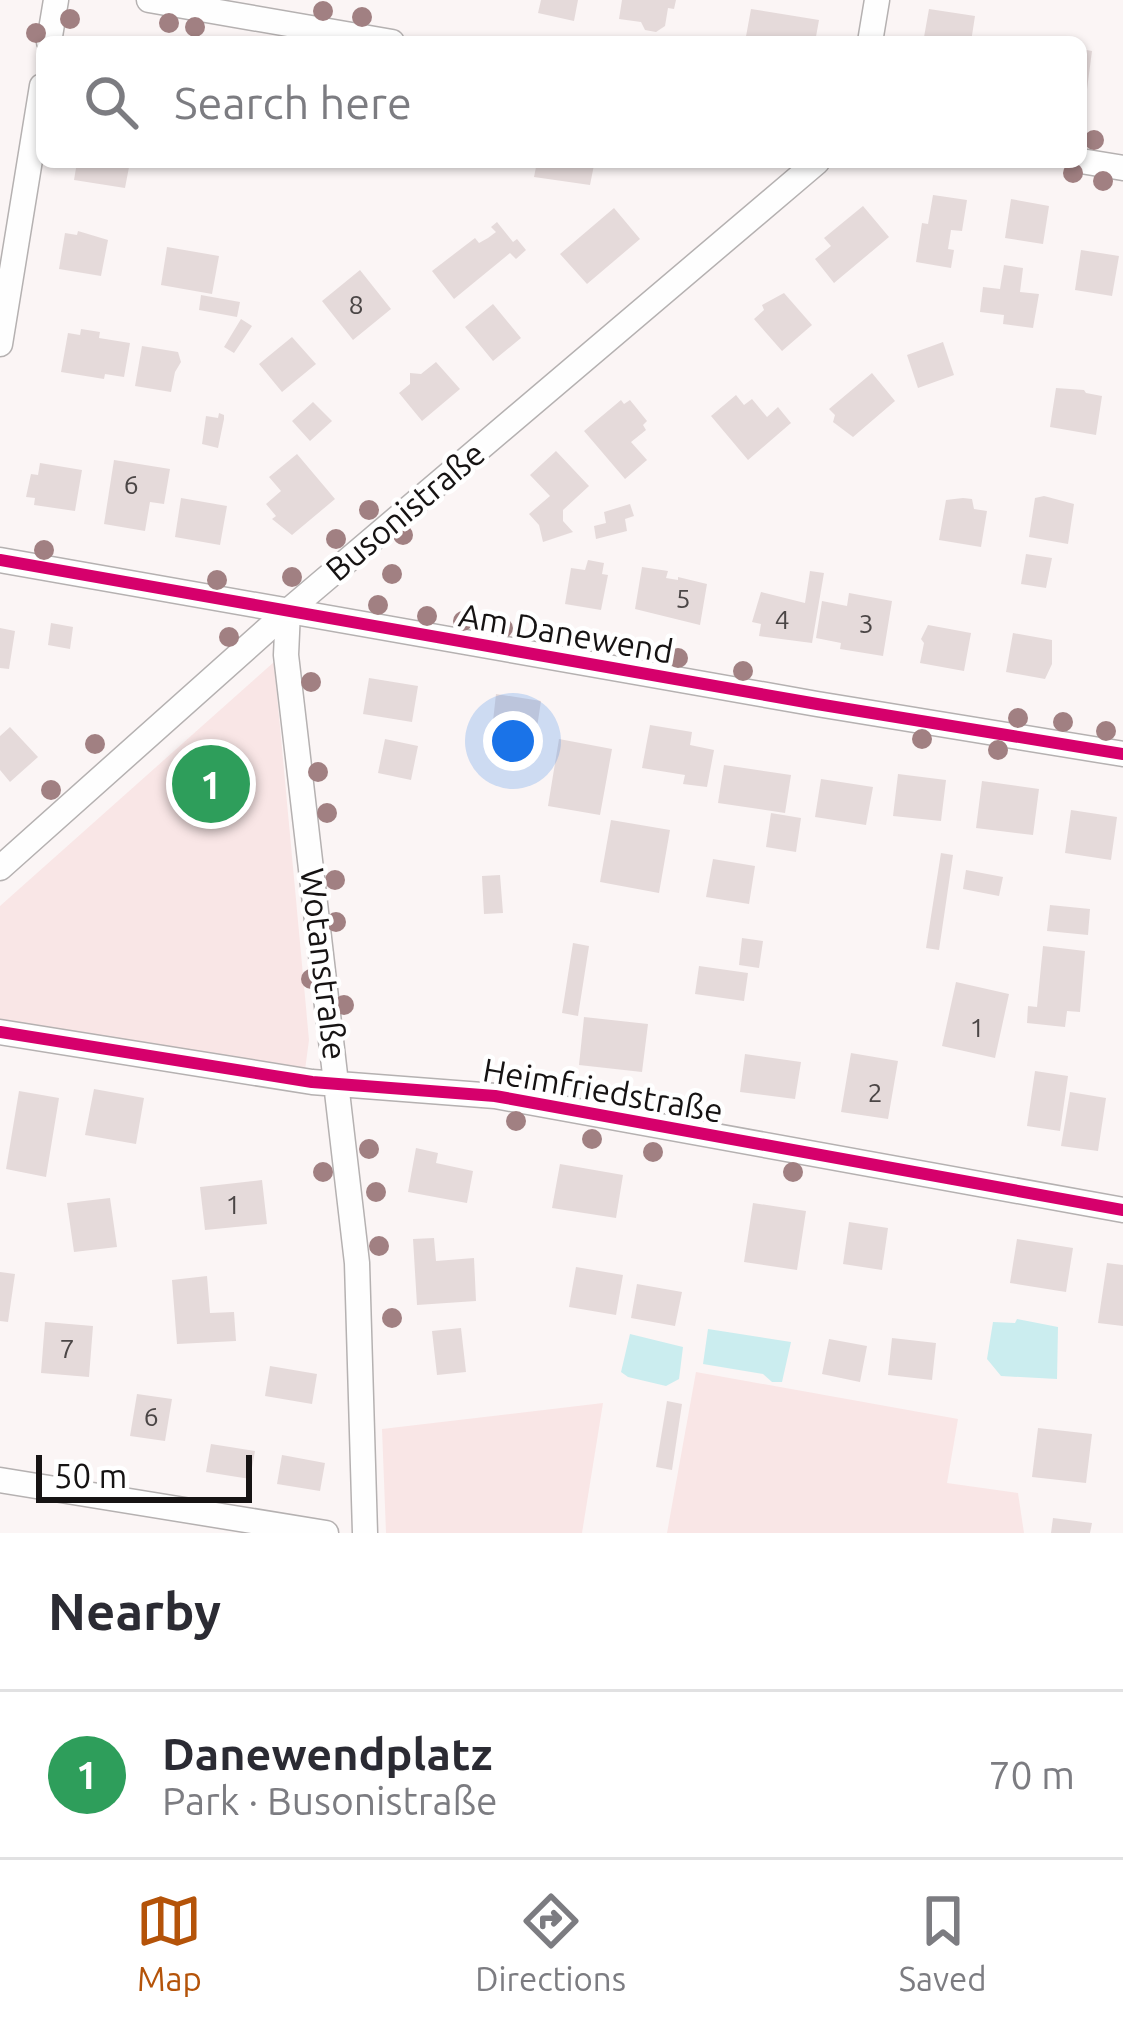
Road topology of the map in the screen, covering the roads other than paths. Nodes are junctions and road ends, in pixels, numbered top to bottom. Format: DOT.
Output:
graph roads {
  1 [pos="56,0"];
  2 [pos="148,0"];
  3 [pos="877,0"];
  4 [pos="50,36"];
  5 [pos="357,36"];
  6 [pos="871,36"];
  7 [pos="36,123"];
  8 [pos="1087,162"];
  9 [pos="811,168"];
  10 [pos="1123,168"];
  11 [pos="0,344"];
  12 [pos="0,560"];
  13 [pos="287,611"];
  14 [pos="1123,754"];
  15 [pos="0,868"];
  16 [pos="0,1032"];
  17 [pos="339,1082"];
  18 [pos="1123,1210"];
  19 [pos="0,1480"];
  20 [pos="326,1533"];
  21 [pos="364,1533"];
  1 -- 4 [label="street"];
  2 -- 5 [label="street"];
  3 -- 6 [label="street"];
  7 -- 11 [label="street"];
  8 -- 10 [label="street"];
  9 -- 13 [label="street, Busonistraße"];
  12 -- 13 [label="street, Am Danewend"];
  13 -- 14 [label="street, Am Danewend"];
  13 -- 15 [label="street, Busonistraße"];
  13 -- 17 [label="street, Wotanstraße"];
  16 -- 17 [label="street, Heimfriedstraße"];
  17 -- 18 [label="street, Heimfriedstraße"];
  17 -- 21 [label="street, Wotanstraße"];
  19 -- 20 [label="street"];
}
